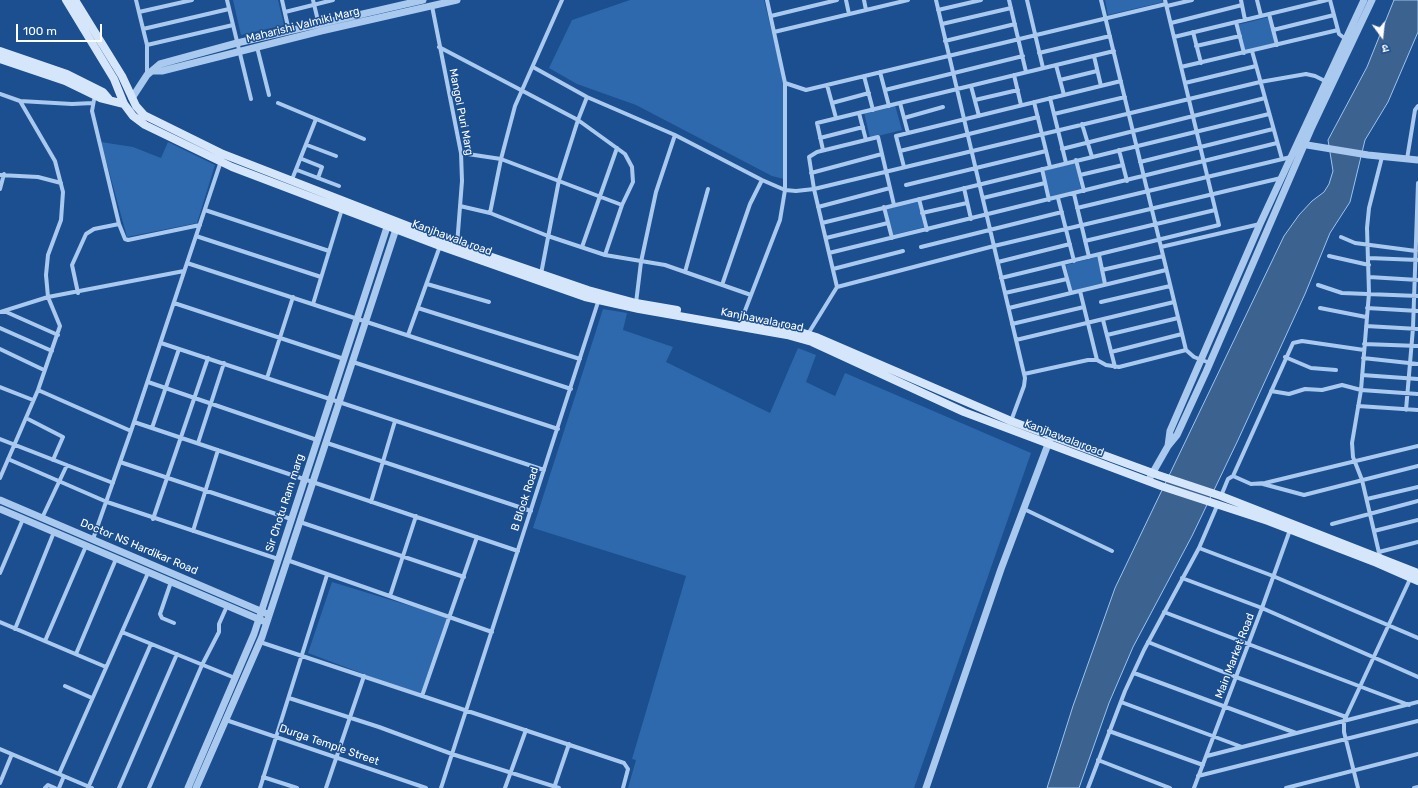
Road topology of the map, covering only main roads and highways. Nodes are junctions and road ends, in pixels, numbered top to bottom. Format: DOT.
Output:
graph roads {
  1 [pos="66,0"];
  2 [pos="75,0"];
  3 [pos="0,51"];
  4 [pos="0,59"];
  5 [pos="96,96"];
  6 [pos="132,98"];
  7 [pos="124,104"];
  8 [pos="290,185"];
  9 [pos="389,222"];
  10 [pos="397,226"];
  11 [pos="600,297"];
  12 [pos="851,356"];
  13 [pos="1291,526"];
  14 [pos="1415,575"];
  1 -- 7 [label="main road"];
  2 -- 6 [label="main road, Kanjhawala road"];
  3 -- 5 [label="main road"];
  4 -- 5 [label="main road"];
  5 -- 7 [label="main road"];
  6 -- 7 [label="main road"];
  6 -- 8 [label="main road, Kanjhawala road"];
  7 -- 8 [label="main road, Kanjhawala road"];
  8 -- 9 [label="main road, Kanjhawala road"];
  8 -- 9 [label="main road, Kanjhawala road"];
  9 -- 10 [label="main road, Kanjhawala road"];
  10 -- 11 [label="main road, Kanjhawala road"];
  10 -- 11 [label="main road, Kanjhawala road"];
  11 -- 12 [label="main road, Kanjhawala road"];
  11 -- 12 [label="main road, Kanjhawala road"];
  12 -- 13 [label="main road, Kanjhawala road"];
  12 -- 13 [label="main road, Kanjhawala road"];
  13 -- 14 [label="main road, Kanjhawala road"];
  13 -- 14 [label="main road, Kanjhawala road"];
}
